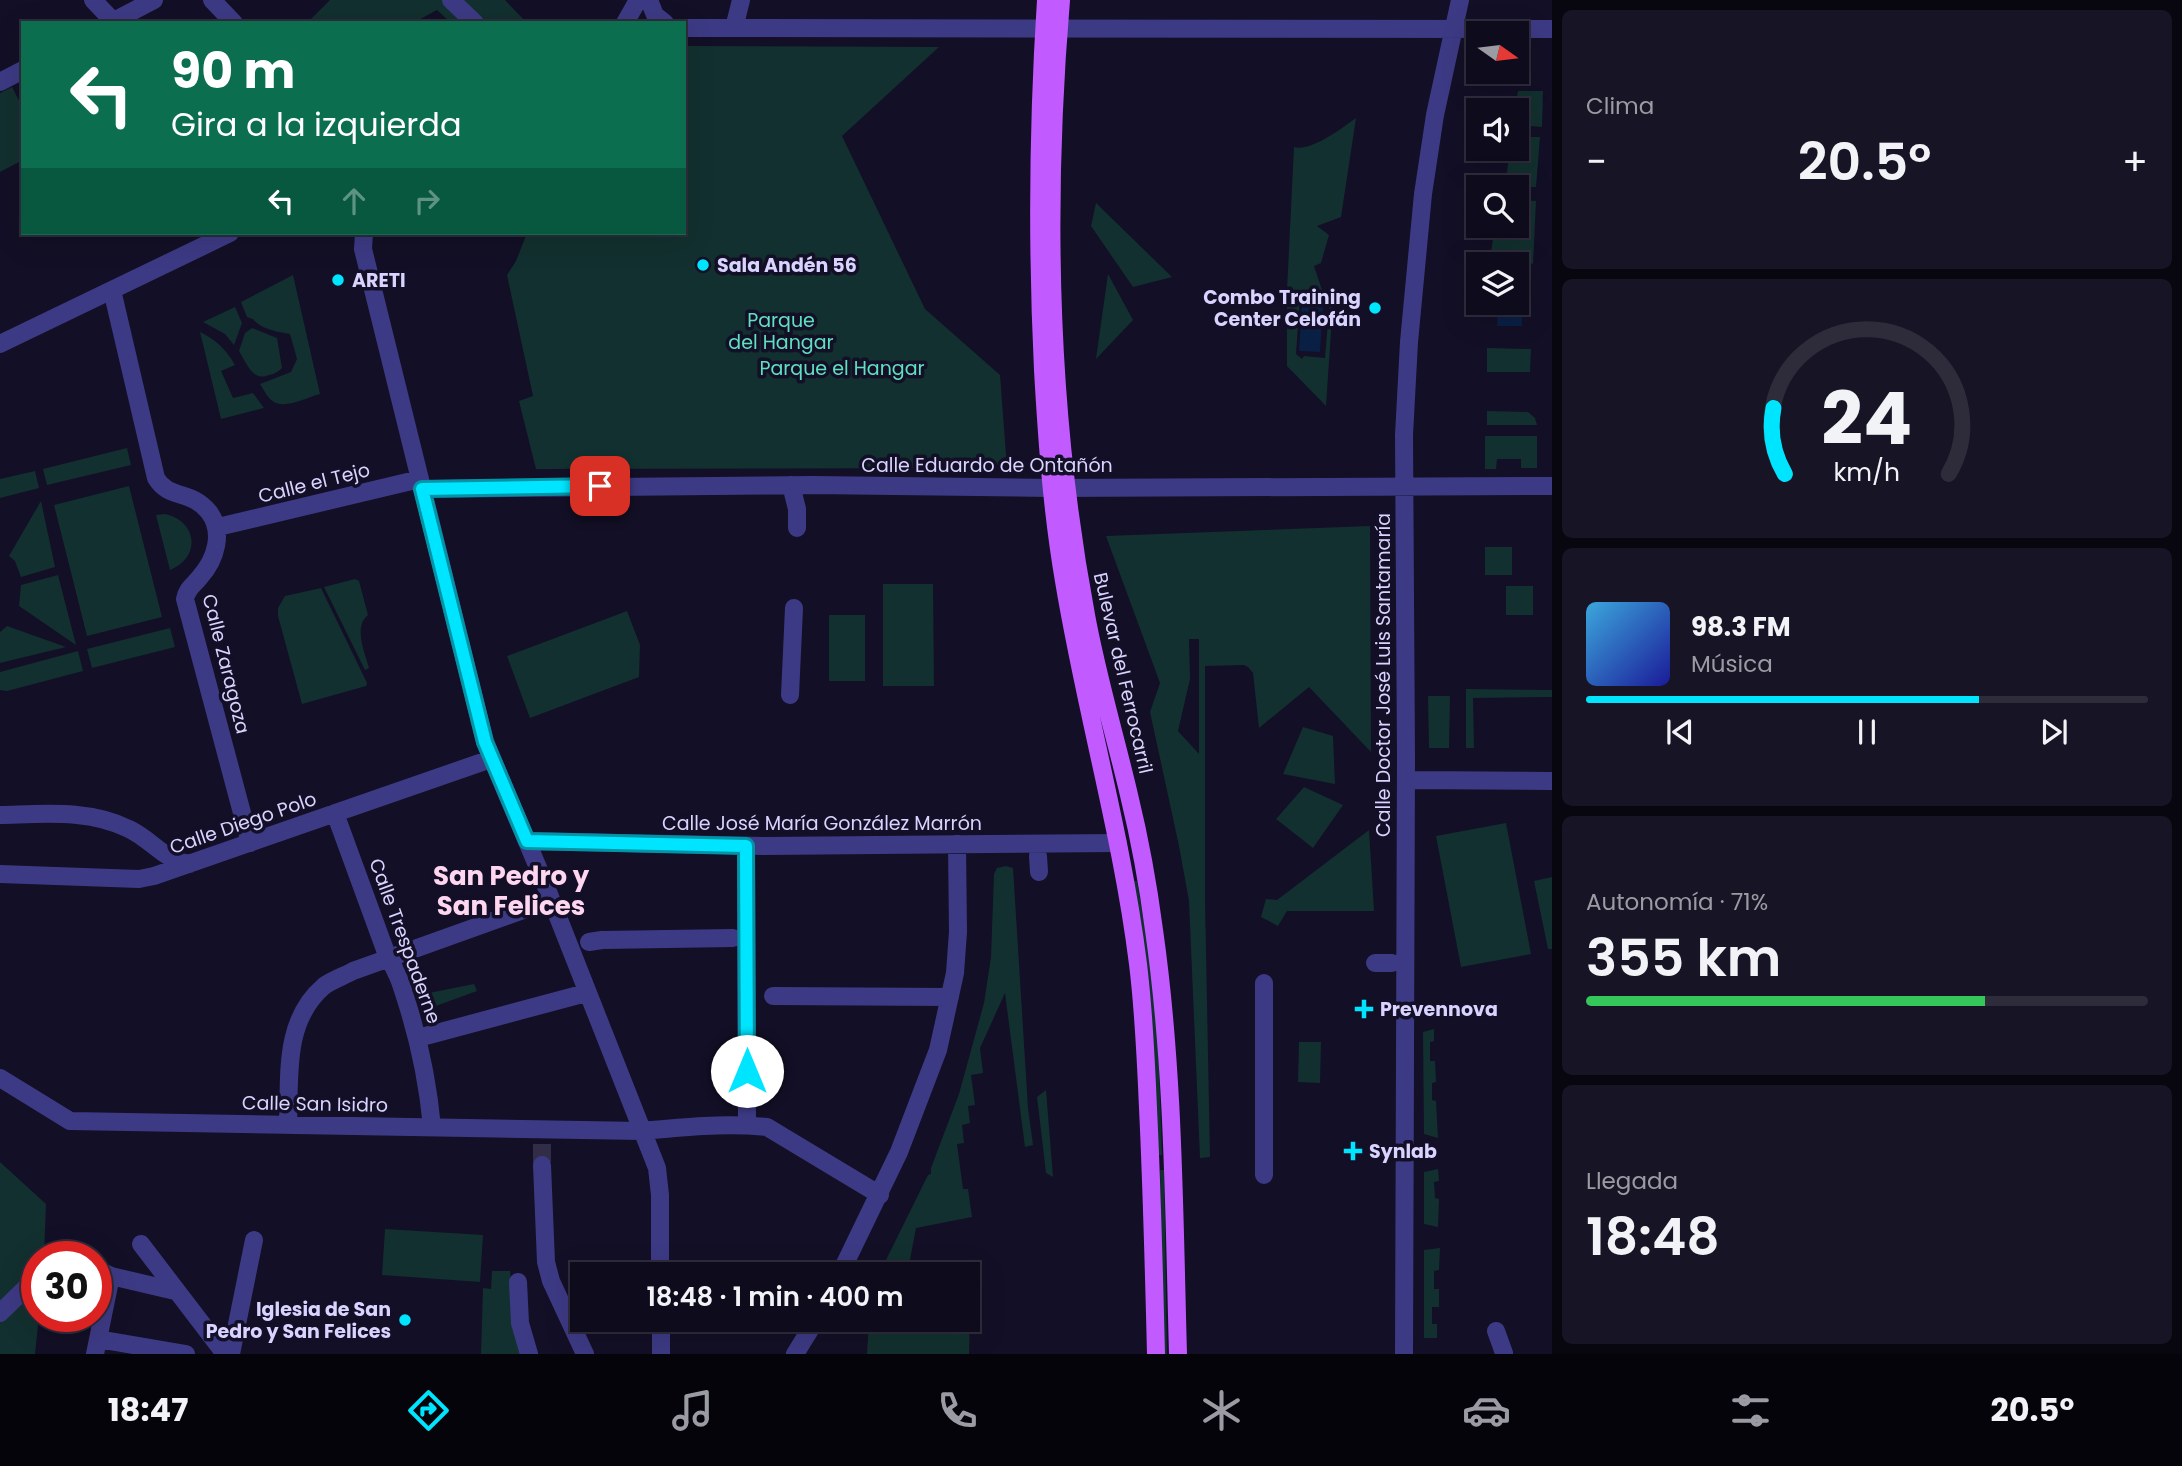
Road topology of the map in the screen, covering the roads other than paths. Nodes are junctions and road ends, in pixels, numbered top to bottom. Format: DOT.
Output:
graph roads {
  1 [pos="93,0"];
  2 [pos="155,0"];
  3 [pos="212,0"];
  4 [pos="451,0"];
  5 [pos="638,0"];
  6 [pos="649,0"];
  7 [pos="741,0"];
  8 [pos="1045,0"];
  9 [pos="1061,0"];
  10 [pos="1460,0"];
  11 [pos="111,21"];
  12 [pos="114,21"];
  13 [pos="232,21"];
  14 [pos="473,21"];
  15 [pos="626,21"];
  16 [pos="662,21"];
  17 [pos="686,28"];
  18 [pos="734,28"];
  19 [pos="1051,29"];
  20 [pos="1454,29"];
  21 [pos="1552,29"];
  22 [pos="21,71"];
  23 [pos="0,82"];
  24 [pos="226,235"];
  25 [pos="364,241"];
  26 [pos="113,290"];
  27 [pos="0,344"];
  28 [pos="421,484"];
  29 [pos="791,485"];
  30 [pos="1403,486"];
  31 [pos="1552,486"];
  32 [pos="1059,488"];
  33 [pos="218,527"];
  34 [pos="797,528"];
  35 [pos="794,608"];
  36 [pos="790,695"];
  37 [pos="491,759"];
  38 [pos="1406,780"];
  39 [pos="1552,781"];
  40 [pos="335,813"];
  41 [pos="0,815"];
  42 [pos="527,841"];
  43 [pos="250,843"];
  44 [pos="1118,843"];
  45 [pos="957,844"];
  46 [pos="746,846"];
  47 [pos="190,864"];
  48 [pos="0,874"];
  49 [pos="551,900"];
  50 [pos="733,938"];
  51 [pos="589,942"];
  52 [pos="388,958"];
  53 [pos="1264,983"];
  54 [pos="586,993"];
  55 [pos="773,996"];
  56 [pos="950,997"];
  57 [pos="418,1038"];
  58 [pos="0,1078"];
  59 [pos="288,1124"];
  60 [pos="747,1125"];
  61 [pos="432,1127"];
  62 [pos="642,1131"];
  63 [pos="542,1165"];
  64 [pos="1264,1175"];
  65 [pos="880,1195"];
  66 [pos="254,1240"];
  67 [pos="141,1244"];
  68 [pos="660,1262"];
  69 [pos="846,1262"];
  70 [pos="112,1275"];
  71 [pos="518,1282"];
  72 [pos="175,1291"];
  73 [pos="21,1293"];
  74 [pos="0,1313"];
  75 [pos="1496,1331"];
  76 [pos="661,1332"];
  77 [pos="809,1332"];
  78 [pos="96,1347"];
  79 [pos="186,1354"];
  80 [pos="225,1354"];
  81 [pos="231,1354"];
  82 [pos="529,1354"];
  83 [pos="585,1354"];
  84 [pos="661,1354"];
  85 [pos="795,1354"];
  86 [pos="1156,1354"];
  87 [pos="1178,1354"];
  88 [pos="1404,1354"];
  89 [pos="1505,1354"];
  1 -- 11 [label="street"];
  2 -- 12 [label="street"];
  3 -- 13 [label="street"];
  4 -- 14 [label="street"];
  5 -- 15 [label="street"];
  6 -- 16 [label="street"];
  7 -- 18 [label="street"];
  8 -- 19 [label="main road, Bulevar del Ferrocarril"];
  9 -- 19 [label="main road, Bulevar del Ferrocarril"];
  10 -- 20 [label="street, Calle Doctor José Luis Santamaría"];
  17 -- 18 [label="street"];
  18 -- 19 [label="street"];
  19 -- 20 [label="street"];
  19 -- 32 [label="main road, Bulevar del Ferrocarril"];
  20 -- 21 [label="street"];
  20 -- 30 [label="street, Calle Doctor José Luis Santamaría"];
  22 -- 23 [label="street"];
  24 -- 26 [label="street"];
  25 -- 28 [label="street"];
  26 -- 27 [label="street"];
  26 -- 33 [label="street"];
  28 -- 29 [label="street, Calle Eduardo de Ontañón"];
  28 -- 33 [label="street, Calle el Tejo"];
  28 -- 37 [label="street"];
  29 -- 32 [label="street, Calle Eduardo de Ontañón"];
  29 -- 34 [label="street"];
  30 -- 31 [label="street, Calle Eduardo de Ontañón"];
  30 -- 32 [label="street, Calle Eduardo de Ontañón"];
  30 -- 38 [label="street, Calle Doctor José Luis Santamaría"];
  32 -- 44 [label="main road, Bulevar del Ferrocarril"];
  32 -- 87 [label="main road, Bulevar del Ferrocarril"];
  33 -- 43 [label="street, Calle Zaragoza"];
  35 -- 36 [label="street"];
  37 -- 40 [label="street, Calle Diego Polo"];
  37 -- 42 [label="street"];
  38 -- 39 [label="street"];
  38 -- 88 [label="street, Calle Doctor José Luis Santamaría"];
  40 -- 43 [label="street, Calle Diego Polo"];
  40 -- 52 [label="street, Calle Trespaderne"];
  41 -- 47 [label="street"];
  42 -- 46 [label="street, Calle José María González Marrón"];
  42 -- 49 [label="street"];
  43 -- 47 [label="street, Calle Diego Polo"];
  44 -- 45 [label="street, Calle José María González Marrón"];
  44 -- 86 [label="main road, Bulevar del Ferrocarril"];
  45 -- 46 [label="street, Calle José María González Marrón"];
  45 -- 56 [label="street"];
  46 -- 60 [label="street"];
  47 -- 48 [label="street, Calle Diego Polo"];
  49 -- 52 [label="street"];
  49 -- 54 [label="street"];
  50 -- 51 [label="street"];
  52 -- 57 [label="street, Calle Trespaderne"];
  52 -- 59 [label="street"];
  53 -- 64 [label="street"];
  54 -- 57 [label="street"];
  54 -- 62 [label="street"];
  55 -- 56 [label="street"];
  56 -- 65 [label="street"];
  57 -- 61 [label="street, Calle Trespaderne"];
  58 -- 59 [label="street, Calle San Isidro"];
  59 -- 61 [label="street, Calle San Isidro"];
  60 -- 62 [label="street, Calle San Isidro"];
  60 -- 65 [label="street, Calle San Isidro"];
  61 -- 62 [label="street, Calle San Isidro"];
  62 -- 68 [label="street"];
  63 -- 83 [label="street"];
  65 -- 69 [label="street"];
  66 -- 81 [label="street"];
  67 -- 72 [label="street"];
  70 -- 72 [label="street"];
  71 -- 82 [label="street"];
  72 -- 80 [label="street"];
  73 -- 74 [label="street"];
  75 -- 89 [label="street"];
  76 -- 84 [label="street"];
  77 -- 85 [label="street"];
  78 -- 79 [label="street"];
}
